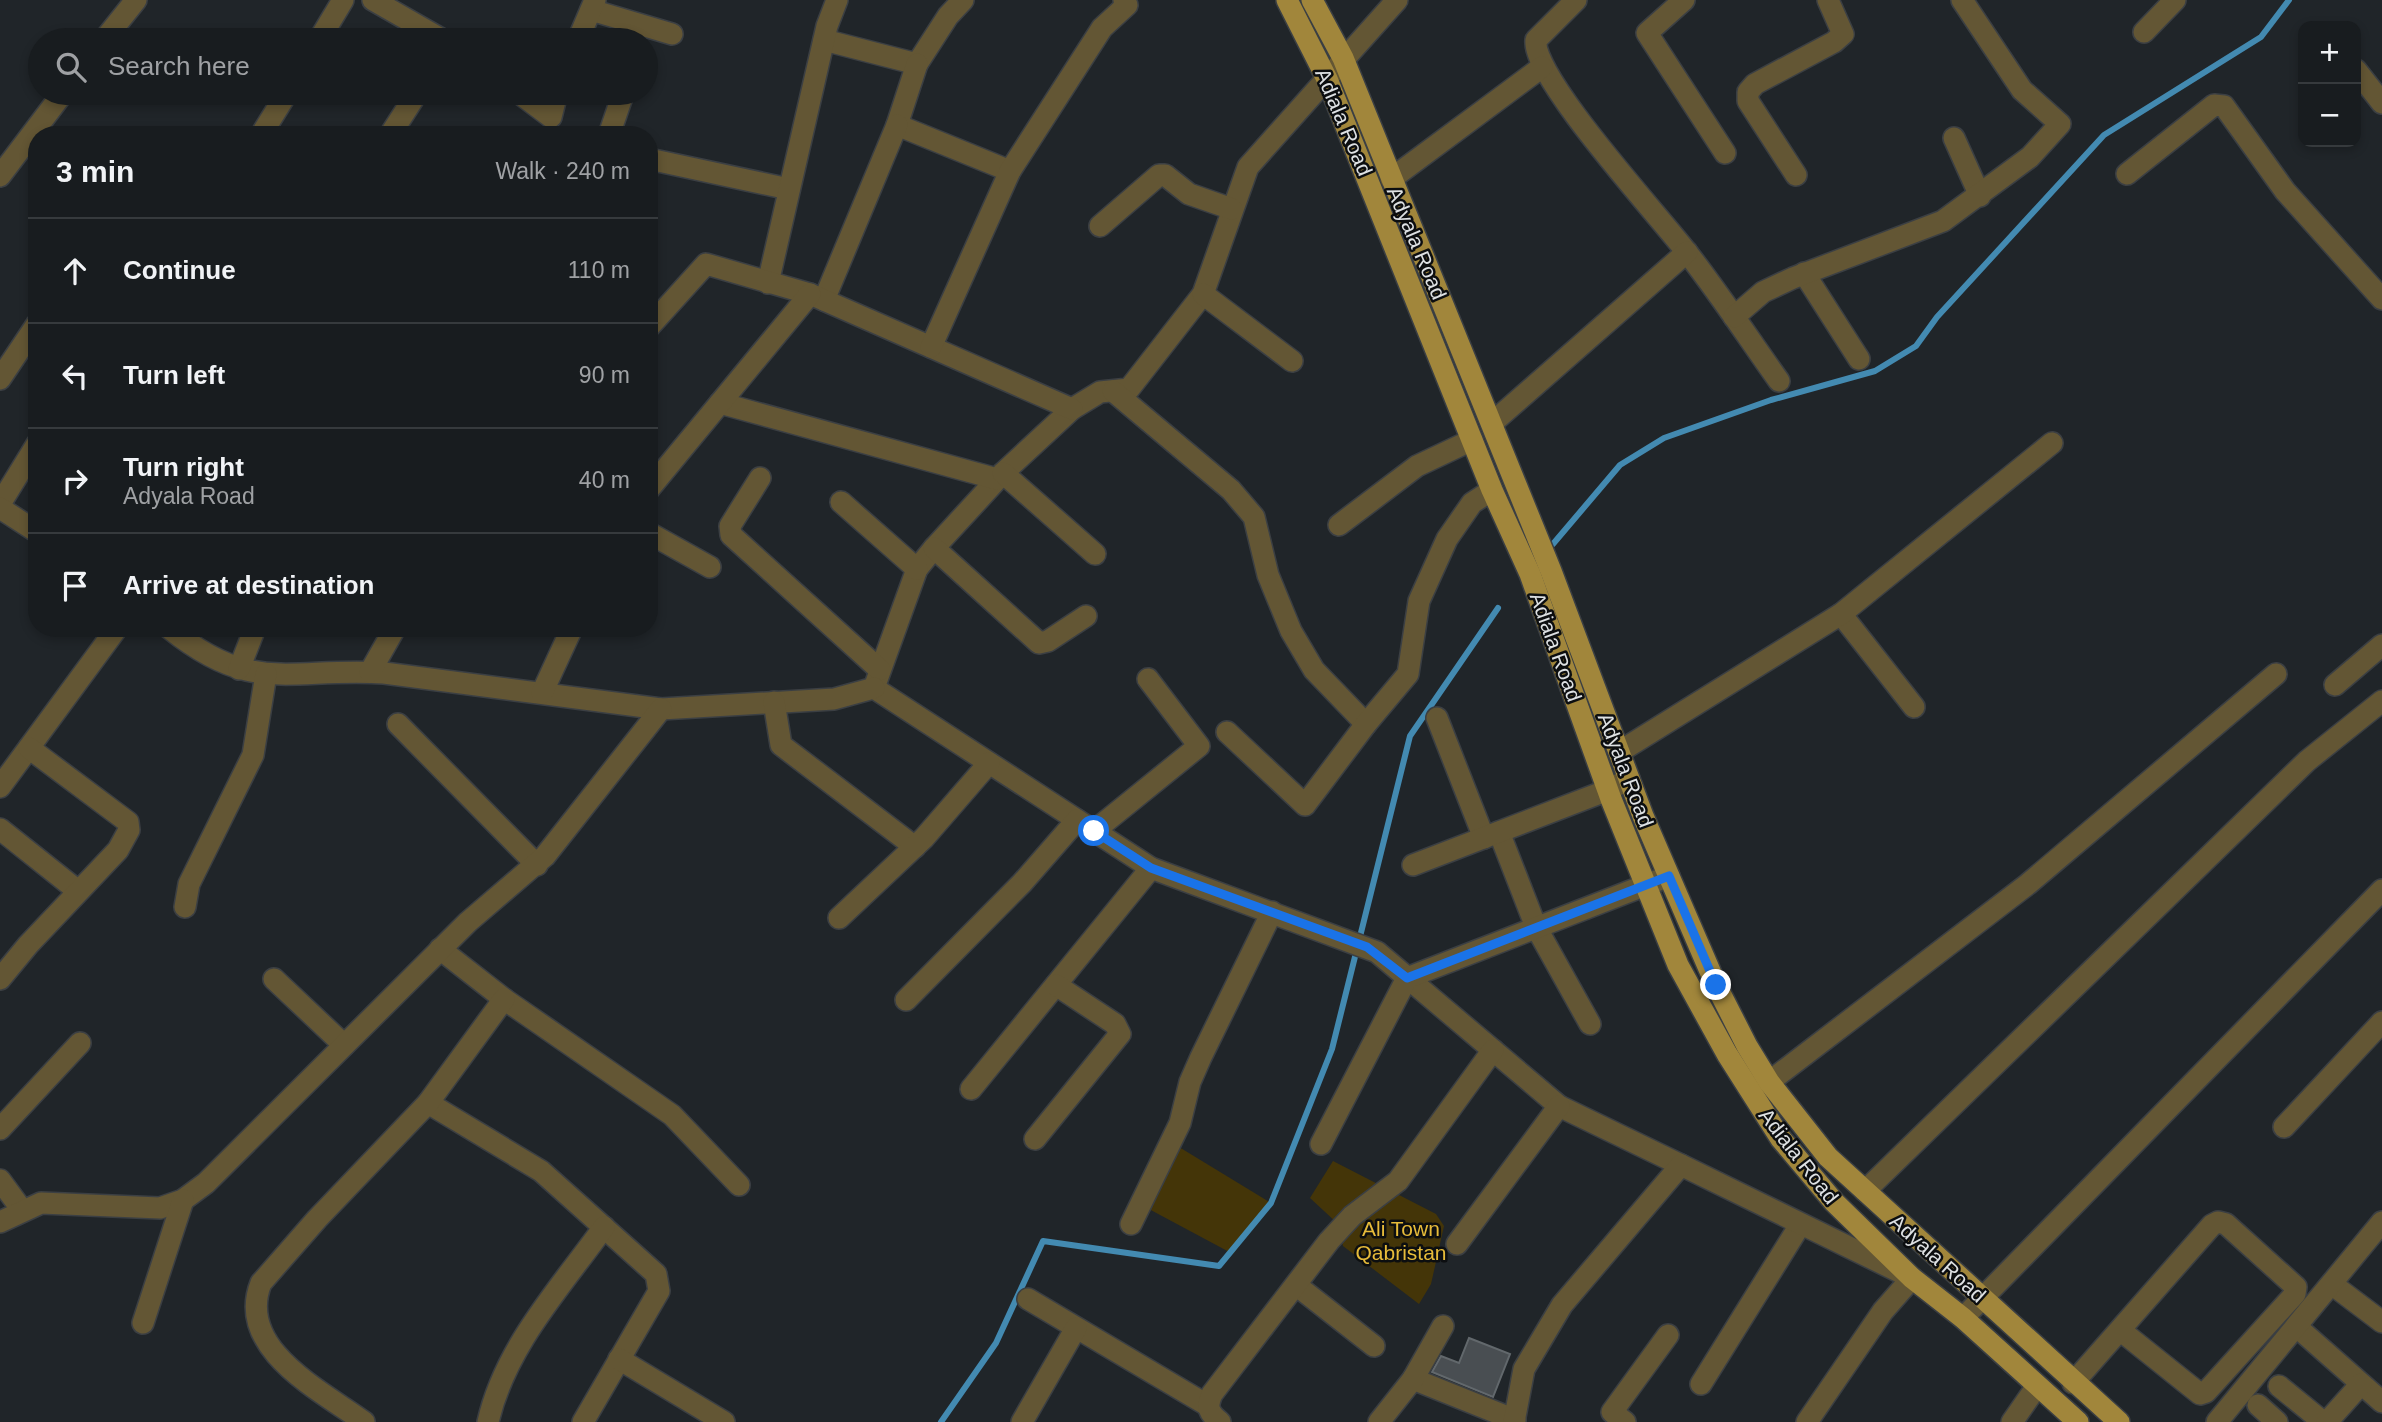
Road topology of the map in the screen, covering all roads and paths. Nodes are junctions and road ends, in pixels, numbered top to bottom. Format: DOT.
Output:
graph roads {
  1 [pos="136,0"];
  2 [pos="343,0"];
  3 [pos="373,0"];
  4 [pos="837,0"];
  5 [pos="962,0"];
  6 [pos="1124,0"];
  7 [pos="1287,0"];
  8 [pos="1312,0"];
  9 [pos="1397,0"];
  10 [pos="1576,0"];
  11 [pos="1684,0"];
  12 [pos="1828,0"];
  13 [pos="1962,0"];
  14 [pos="2175,0"];
  15 [pos="593,5"];
  16 [pos="114,28"];
  17 [pos="326,28"];
  18 [pos="422,28"];
  19 [pos="584,28"];
  20 [pos="656,28"];
  21 [pos="658,29"];
  22 [pos="2144,32"];
  23 [pos="672,34"];
  24 [pos="824,40"];
  25 [pos="1343,58"];
  26 [pos="917,64"];
  27 [pos="1542,67"];
  28 [pos="2361,76"];
  29 [pos="1327,79"];
  30 [pos="2382,103"];
  31 [pos="53,105"];
  32 [pos="280,105"];
  33 [pos="409,105"];
  34 [pos="530,105"];
  35 [pos="554,105"];
  36 [pos="619,105"];
  37 [pos="897,125"];
  38 [pos="35,126"];
  39 [pos="267,126"];
  40 [pos="396,126"];
  41 [pos="548,126"];
  42 [pos="612,126"];
  43 [pos="28,134"];
  44 [pos="1954,138"];
  45 [pos="1725,153"];
  46 [pos="658,161"];
  47 [pos="3,164"];
  48 [pos="1010,171"];
  49 [pos="2127,174"];
  50 [pos="1796,175"];
  51 [pos="1391,179"];
  52 [pos="789,188"];
  53 [pos="1980,196"];
  54 [pos="1232,209"];
  55 [pos="1100,226"];
  56 [pos="1687,252"];
  57 [pos="1804,273"];
  58 [pos="768,283"];
  59 [pos="1203,294"];
  60 [pos="817,297"];
  61 [pos="2382,299"];
  62 [pos="658,317"];
  63 [pos="1734,317"];
  64 [pos="28,337"];
  65 [pos="931,347"];
  66 [pos="1859,359"];
  67 [pos="1292,361"];
  68 [pos="0,379"];
  69 [pos="1779,381"];
  70 [pos="1113,391"];
  71 [pos="720,403"];
  72 [pos="1072,409"];
  73 [pos="1492,424"];
  74 [pos="1472,440"];
  75 [pos="2052,443"];
  76 [pos="28,459"];
  77 [pos="1000,476"];
  78 [pos="658,478"];
  79 [pos="760,478"];
  80 [pos="1492,490"];
  81 [pos="841,502"];
  82 [pos="0,506"];
  83 [pos="1339,525"];
  84 [pos="28,526"];
  85 [pos="658,538"];
  86 [pos="934,548"];
  87 [pos="1095,554"];
  88 [pos="710,567"];
  89 [pos="917,569"];
  90 [pos="1841,614"];
  91 [pos="1086,616"];
  92 [pos="110,637"];
  93 [pos="195,637"];
  94 [pos="251,637"];
  95 [pos="391,637"];
  96 [pos="568,637"];
  97 [pos="2382,645"];
  98 [pos="239,669"];
  99 [pos="370,672"];
  100 [pos="265,674"];
  101 [pos="2276,674"];
  102 [pos="1148,678"];
  103 [pos="877,679"];
  104 [pos="2334,685"];
  105 [pos="542,694"];
  106 [pos="2382,701"];
  107 [pos="774,702"];
  108 [pos="1914,707"];
  109 [pos="661,709"];
  110 [pos="1437,718"];
  111 [pos="398,724"];
  112 [pos="1366,724"];
  113 [pos="1227,732"];
  114 [pos="29,748"];
  115 [pos="1619,752"];
  116 [pos="989,763"];
  117 [pos="1629,779"];
  118 [pos="0,787"];
  119 [pos="1608,790"];
  120 [pos="1086,825"];
  121 [pos="0,829"];
  122 [pos="1492,835"];
  123 [pos="915,847"];
  124 [pos="537,865"];
  125 [pos="1413,865"];
  126 [pos="1151,868"];
  127 [pos="1669,876"];
  128 [pos="1646,885"];
  129 [pos="78,891"];
  130 [pos="2380,896"];
  131 [pos="185,906"];
  132 [pos="1272,912"];
  133 [pos="839,918"];
  134 [pos="1536,927"];
  135 [pos="440,949"];
  136 [pos="1407,978"];
  137 [pos="0,979"];
  138 [pos="274,979"];
  139 [pos="1056,985"];
  140 [pos="504,999"];
  141 [pos="906,1000"];
  142 [pos="2382,1022"];
  143 [pos="1590,1024"];
  144 [pos="80,1043"];
  145 [pos="344,1045"];
  146 [pos="1493,1050"];
  147 [pos="1769,1082"];
  148 [pos="971,1089"];
  149 [pos="428,1103"];
  150 [pos="1559,1106"];
  151 [pos="2284,1127"];
  152 [pos="0,1129"];
  153 [pos="1035,1139"];
  154 [pos="1321,1144"];
  155 [pos="1681,1165"];
  156 [pos="0,1180"];
  157 [pos="739,1185"];
  158 [pos="1865,1191"];
  159 [pos="183,1200"];
  160 [pos="22,1210"];
  161 [pos="0,1222"];
  162 [pos="2382,1222"];
  163 [pos="1130,1224"];
  164 [pos="1800,1225"];
  165 [pos="604,1227"];
  166 [pos="1457,1244"];
  167 [pos="1912,1278"];
  168 [pos="1296,1285"];
  169 [pos="2333,1285"];
  170 [pos="1983,1298"];
  171 [pos="1028,1299"];
  172 [pos="1963,1318"];
  173 [pos="2382,1322"];
  174 [pos="143,1323"];
  175 [pos="1443,1326"];
  176 [pos="2297,1327"];
  177 [pos="1076,1328"];
  178 [pos="2120,1330"];
  179 [pos="1668,1335"];
  180 [pos="1374,1346"];
  181 [pos="619,1359"];
  182 [pos="1413,1379"];
  183 [pos="2073,1383"];
  184 [pos="1700,1384"];
  185 [pos="2361,1384"];
  186 [pos="2037,1386"];
  187 [pos="2279,1386"];
  188 [pos="2382,1402"];
  189 [pos="1208,1405"];
  190 [pos="2258,1405"];
  191 [pos="1514,1421"];
  192 [pos="365,1422"];
  193 [pos="488,1422"];
  194 [pos="583,1422"];
  195 [pos="723,1422"];
  196 [pos="1022,1422"];
  197 [pos="1220,1422"];
  198 [pos="1380,1422"];
  199 [pos="1625,1422"];
  200 [pos="1807,1422"];
  201 [pos="2012,1422"];
  202 [pos="2078,1422"];
  203 [pos="2119,1422"];
  204 [pos="2217,1422"];
  205 [pos="2277,1422"];
  206 [pos="2325,1422"];
  1 -- 16 [label="street"];
  2 -- 17 [label="street"];
  3 -- 18 [label="street"];
  4 -- 24 [label="street"];
  5 -- 26 [label="street"];
  6 -- 48 [label="street"];
  7 -- 29 [label="main road, Adiala Road"];
  8 -- 25 [label="main road, Adyala Road"];
  9 -- 25 [label="street"];
  10 -- 27 [label="street"];
  11 -- 45 [label="street"];
  12 -- 50 [label="street"];
  13 -- 53 [label="street"];
  14 -- 22 [label="street"];
  15 -- 19 [label="street"];
  15 -- 20 [label="street"];
  21 -- 23 [label="street"];
  24 -- 26 [label="street"];
  24 -- 52 [label="street"];
  25 -- 29 [label="street"];
  25 -- 51 [label="main road, Adyala Road"];
  26 -- 37 [label="street"];
  27 -- 51 [label="street"];
  27 -- 56 [label="street"];
  28 -- 30 [label="street"];
  29 -- 54 [label="street"];
  29 -- 74 [label="main road, Adiala Road"];
  31 -- 38 [label="street"];
  32 -- 39 [label="street"];
  33 -- 40 [label="street"];
  34 -- 41 [label="street"];
  35 -- 41 [label="street"];
  36 -- 42 [label="street"];
  37 -- 48 [label="street"];
  37 -- 60 [label="street"];
  43 -- 47 [label="street"];
  44 -- 53 [label="street"];
  46 -- 52 [label="street"];
  48 -- 65 [label="street"];
  49 -- 61 [label="street"];
  51 -- 73 [label="main road, Adyala Road"];
  52 -- 58 [label="street"];
  53 -- 57 [label="street"];
  54 -- 55 [label="street"];
  54 -- 59 [label="street"];
  56 -- 63 [label="street"];
  56 -- 73 [label="street"];
  57 -- 63 [label="street"];
  57 -- 66 [label="street"];
  58 -- 60 [label="street"];
  58 -- 62 [label="street"];
  59 -- 67 [label="street"];
  59 -- 70 [label="street"];
  60 -- 65 [label="street"];
  60 -- 71 [label="street"];
  63 -- 69 [label="street"];
  64 -- 68 [label="street"];
  65 -- 72 [label="street"];
  70 -- 72 [label="street"];
  70 -- 112 [label="street"];
  71 -- 77 [label="street"];
  71 -- 78 [label="street"];
  72 -- 77 [label="street"];
  73 -- 115 [label="main road, Adyala Road"];
  74 -- 80 [label="main road, Adiala Road"];
  74 -- 83 [label="street"];
  75 -- 90 [label="street"];
  76 -- 82 [label="street"];
  77 -- 86 [label="street"];
  77 -- 87 [label="street"];
  79 -- 103 [label="street"];
  80 -- 112 [label="street"];
  80 -- 119 [label="main road, Adiala Road"];
  81 -- 89 [label="street"];
  82 -- 84 [label="street"];
  85 -- 88 [label="street"];
  86 -- 89 [label="street"];
  86 -- 91 [label="street"];
  89 -- 103 [label="street"];
  90 -- 108 [label="street"];
  90 -- 115 [label="street"];
  92 -- 114 [label="street"];
  93 -- 98 [label="street"];
  94 -- 98 [label="street"];
  95 -- 99 [label="street"];
  96 -- 105 [label="street"];
  97 -- 104 [label="street"];
  98 -- 100 [label="street"];
  99 -- 100 [label="street"];
  99 -- 105 [label="street"];
  100 -- 131 [label="street"];
  101 -- 147 [label="street"];
  102 -- 120 [label="street"];
  103 -- 107 [label="street"];
  103 -- 116 [label="street"];
  105 -- 109 [label="street"];
  106 -- 158 [label="street"];
  107 -- 109 [label="street"];
  107 -- 123 [label="street"];
  109 -- 124 [label="street"];
  110 -- 122 [label="street"];
  111 -- 124 [label="street"];
  112 -- 113 [label="street"];
  114 -- 118 [label="street"];
  114 -- 129 [label="street"];
  115 -- 117 [label="main road, Adyala Road"];
  116 -- 120 [label="street"];
  116 -- 123 [label="street"];
  117 -- 119 [label="street"];
  117 -- 127 [label="main road, Adyala Road"];
  119 -- 122 [label="street"];
  119 -- 128 [label="main road, Adiala Road"];
  120 -- 126 [label="street"];
  120 -- 141 [label="street"];
  121 -- 129 [label="street"];
  122 -- 125 [label="street"];
  122 -- 134 [label="street"];
  123 -- 133 [label="street"];
  124 -- 135 [label="street"];
  126 -- 132 [label="street"];
  126 -- 139 [label="street"];
  127 -- 128 [label="street"];
  127 -- 147 [label="main road, Adyala Road"];
  128 -- 134 [label="street"];
  128 -- 167 [label="main road, Adiala Road"];
  129 -- 137 [label="street"];
  130 -- 170 [label="street"];
  132 -- 136 [label="street"];
  132 -- 163 [label="street"];
  134 -- 136 [label="street"];
  134 -- 143 [label="street"];
  135 -- 140 [label="street"];
  135 -- 145 [label="street"];
  136 -- 146 [label="street"];
  136 -- 154 [label="street"];
  138 -- 145 [label="street"];
  139 -- 148 [label="street"];
  139 -- 153 [label="street"];
  140 -- 149 [label="street"];
  140 -- 157 [label="street"];
  142 -- 151 [label="street"];
  144 -- 152 [label="street"];
  145 -- 159 [label="street"];
  146 -- 150 [label="street"];
  146 -- 168 [label="street"];
  147 -- 158 [label="main road, Adyala Road"];
  149 -- 165 [label="street"];
  149 -- 192 [label="street"];
  150 -- 155 [label="street"];
  150 -- 166 [label="street"];
  155 -- 164 [label="street"];
  155 -- 191 [label="street"];
  156 -- 160 [label="street"];
  158 -- 170 [label="main road, Adyala Road"];
  159 -- 160 [label="street"];
  159 -- 174 [label="street"];
  160 -- 161 [label="street"];
  162 -- 169 [label="street"];
  164 -- 167 [label="street"];
  164 -- 184 [label="street"];
  165 -- 181 [label="street"];
  165 -- 193 [label="street"];
  167 -- 172 [label="main road, Adiala Road"];
  167 -- 200 [label="street"];
  168 -- 180 [label="street"];
  168 -- 189 [label="street"];
  169 -- 173 [label="street"];
  169 -- 176 [label="street"];
  170 -- 172 [label="street"];
  170 -- 183 [label="main road, Adyala Road"];
  171 -- 177 [label="street"];
  172 -- 186 [label="main road, Adiala Road"];
  175 -- 182 [label="street"];
  176 -- 185 [label="street"];
  176 -- 204 [label="street"];
  177 -- 189 [label="street"];
  177 -- 196 [label="street"];
  178 -- 178 [label="street"];
  178 -- 183 [label="street"];
  179 -- 199 [label="street"];
  181 -- 194 [label="street"];
  181 -- 195 [label="street"];
  182 -- 191 [label="street"];
  182 -- 198 [label="street"];
  183 -- 203 [label="main road, Adyala Road"];
  185 -- 188 [label="street"];
  185 -- 206 [label="street"];
  186 -- 201 [label="street"];
  186 -- 202 [label="main road, Adiala Road"];
  187 -- 206 [label="street"];
  189 -- 197 [label="street"];
  190 -- 205 [label="street"];
}
